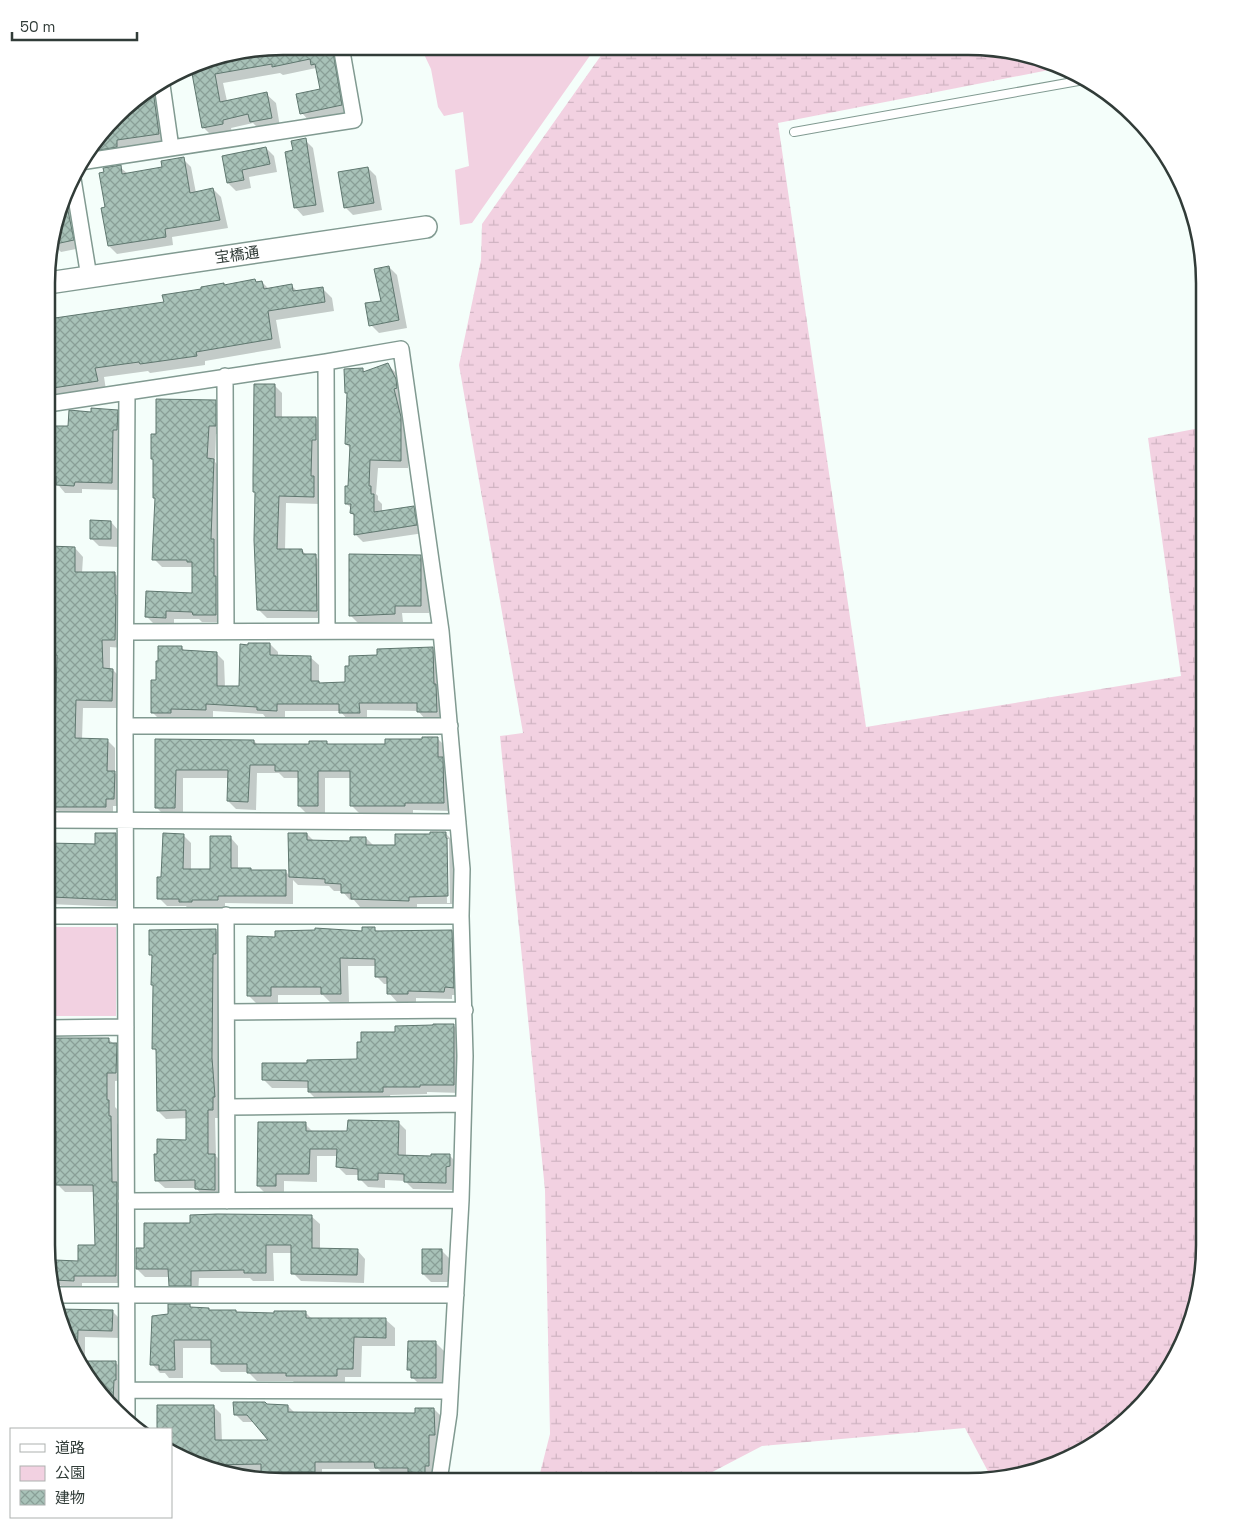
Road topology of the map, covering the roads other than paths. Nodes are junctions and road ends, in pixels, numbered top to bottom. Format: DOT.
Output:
graph roads {
  1 [pos="343,55"];
  2 [pos="1074,82"];
  3 [pos="163,89"];
  4 [pos="794,132"];
  5 [pos="171,148"];
  6 [pos="91,160"];
  7 [pos="75,190"];
  8 [pos="426,227"];
  9 [pos="89,277"];
  10 [pos="55,282"];
  11 [pos="326,362"];
  12 [pos="225,376"];
  13 [pos="127,392"];
  14 [pos="55,403"];
  15 [pos="226,630"];
  16 [pos="326,630"];
  17 [pos="441,631"];
  18 [pos="126,632"];
  19 [pos="125,726"];
  20 [pos="450,726"];
  21 [pos="55,820"];
  22 [pos="126,820"];
  23 [pos="458,822"];
  24 [pos="126,915"];
  25 [pos="226,915"];
  26 [pos="55,916"];
  27 [pos="461,916"];
  28 [pos="465,1010"];
  29 [pos="227,1012"];
  30 [pos="126,1027"];
  31 [pos="55,1028"];
  32 [pos="463,1104"];
  33 [pos="228,1107"];
  34 [pos="461,1200"];
  35 [pos="126,1201"];
  36 [pos="227,1201"];
  37 [pos="61,1295"];
  38 [pos="127,1295"];
  39 [pos="456,1295"];
  40 [pos="127,1390"];
  41 [pos="450,1391"];
  42 [pos="127,1411"];
  43 [pos="440,1473"];
  1 -- 5 [label="street"];
  2 -- 4 [label="lane"];
  3 -- 5 [label="street"];
  5 -- 6 [label="street"];
  7 -- 9 [label="street"];
  8 -- 9 [label="street, 宝橋通"];
  9 -- 10 [label="street, 宝橋通"];
  11 -- 12 [label="street"];
  11 -- 16 [label="street"];
  11 -- 17 [label="street"];
  12 -- 13 [label="street"];
  12 -- 15 [label="street"];
  13 -- 14 [label="street"];
  13 -- 18 [label="street"];
  15 -- 16 [label="street"];
  15 -- 18 [label="street"];
  16 -- 17 [label="street"];
  17 -- 20 [label="street"];
  18 -- 19 [label="street"];
  19 -- 20 [label="street"];
  19 -- 22 [label="street"];
  20 -- 23 [label="street"];
  21 -- 22 [label="street"];
  22 -- 23 [label="street"];
  22 -- 24 [label="street"];
  23 -- 27 [label="street"];
  24 -- 25 [label="street"];
  24 -- 26 [label="street"];
  24 -- 30 [label="street"];
  25 -- 27 [label="street"];
  25 -- 29 [label="street"];
  27 -- 28 [label="street"];
  28 -- 29 [label="street"];
  28 -- 32 [label="street"];
  29 -- 33 [label="street"];
  30 -- 31 [label="street"];
  30 -- 35 [label="street"];
  32 -- 33 [label="street"];
  32 -- 34 [label="street"];
  33 -- 36 [label="street"];
  34 -- 36 [label="street"];
  34 -- 39 [label="street"];
  35 -- 36 [label="street"];
  35 -- 38 [label="street"];
  37 -- 38 [label="street"];
  38 -- 39 [label="street"];
  38 -- 40 [label="street"];
  39 -- 41 [label="street"];
  40 -- 41 [label="street"];
  40 -- 42 [label="street"];
  41 -- 43 [label="street"];
}
